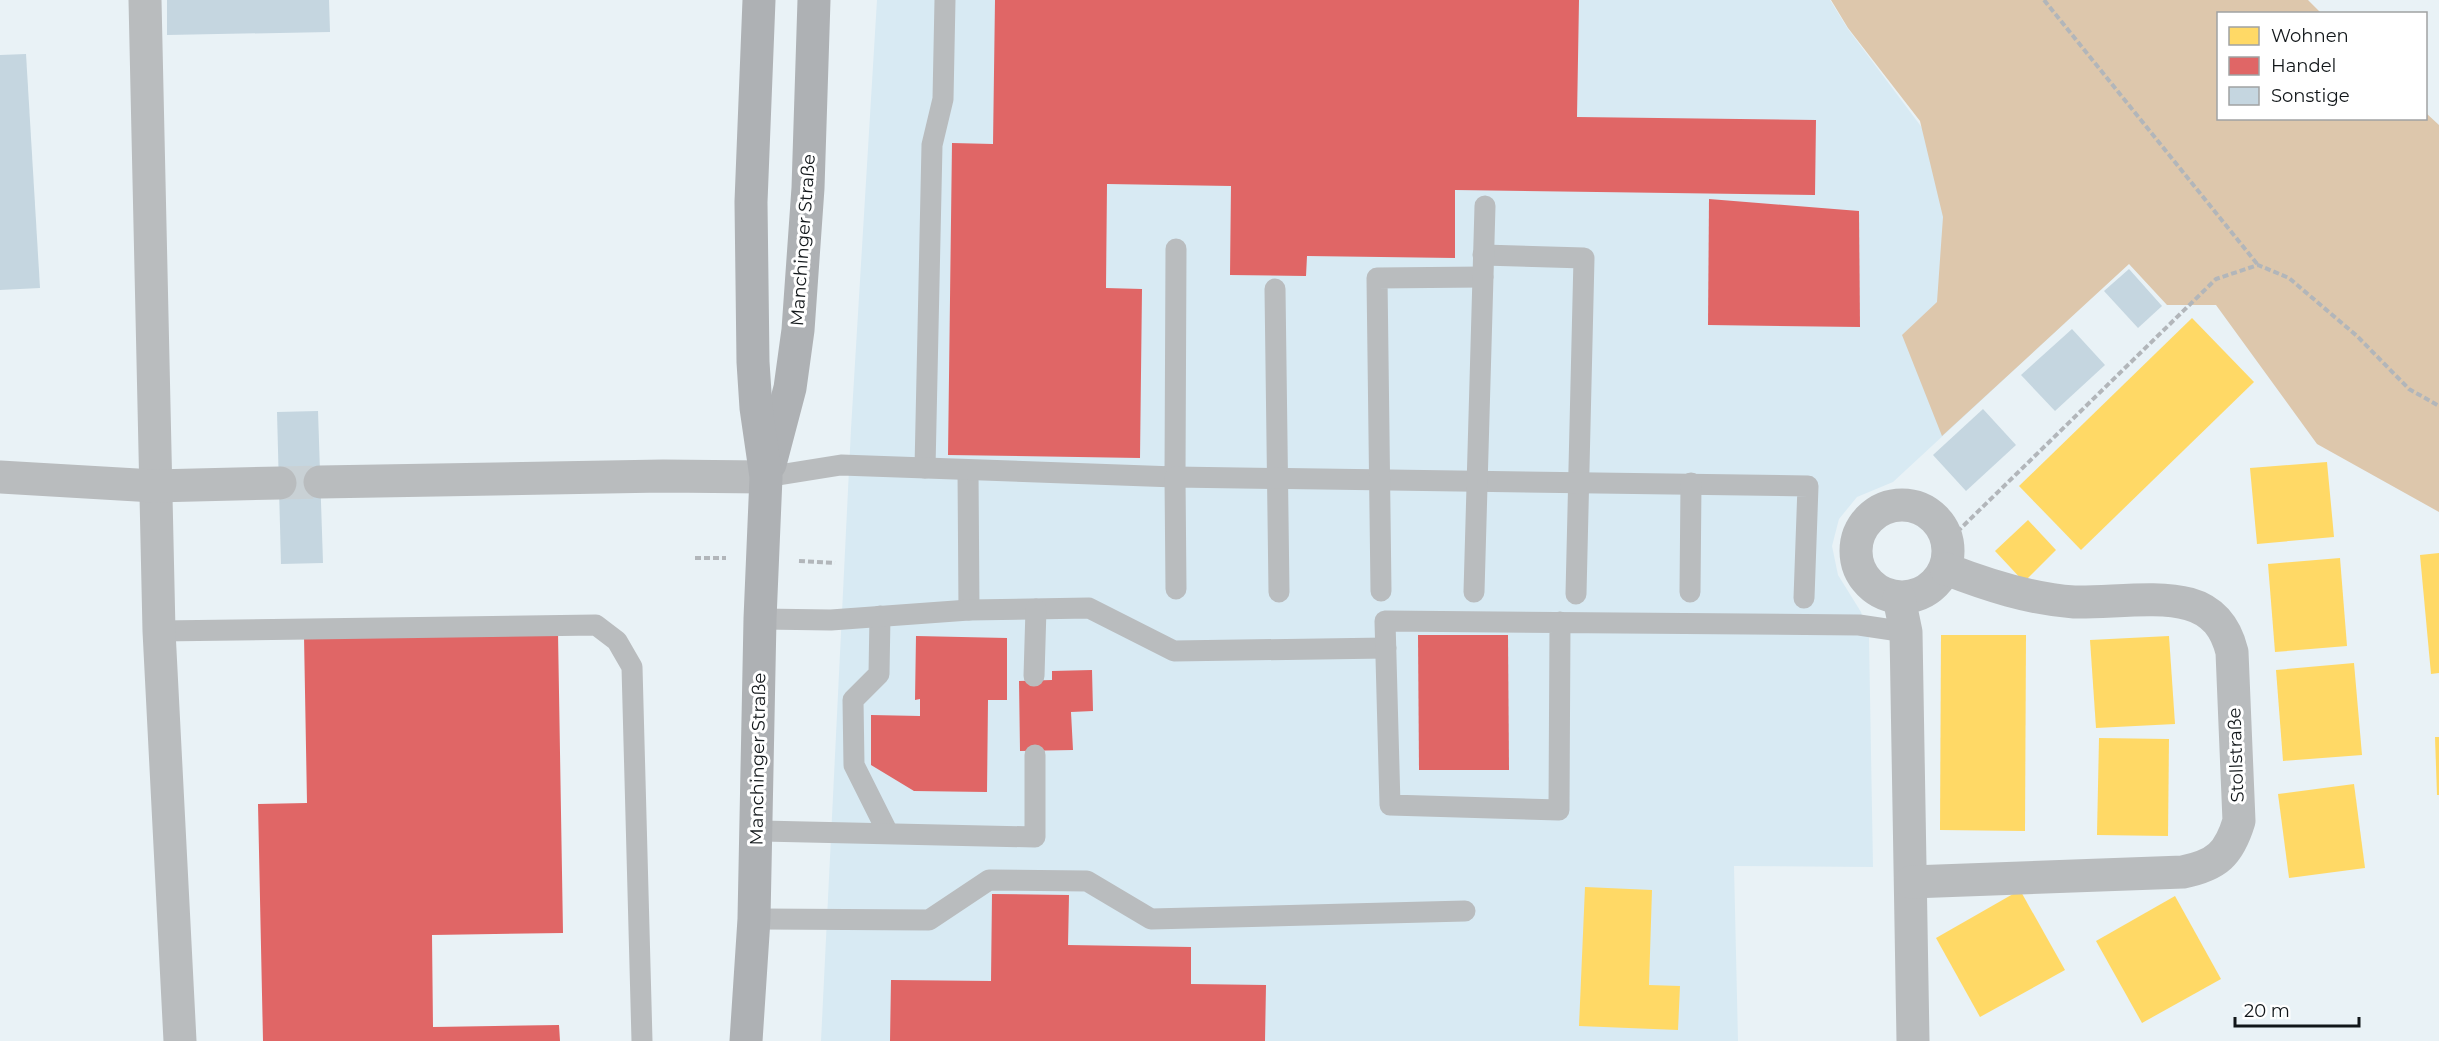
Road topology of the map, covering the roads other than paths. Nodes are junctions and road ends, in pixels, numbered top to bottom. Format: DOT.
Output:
graph roads {
  1 [pos="145,0"];
  2 [pos="759,0"];
  3 [pos="814,0"];
  4 [pos="945,0"];
  5 [pos="1485,206"];
  6 [pos="1176,249"];
  7 [pos="1483,255"];
  8 [pos="1483,277"];
  9 [pos="1275,289"];
  10 [pos="925,468"];
  11 [pos="968,470"];
  12 [pos="0,477"];
  13 [pos="766,477"];
  14 [pos="1175,477"];
  15 [pos="1277,479"];
  16 [pos="1380,480"];
  17 [pos="1477,481"];
  18 [pos="320,482"];
  19 [pos="1579,482"];
  20 [pos="279,483"];
  21 [pos="1691,483"];
  22 [pos="154,486"];
  23 [pos="1947,555"];
  24 [pos="1176,589"];
  25 [pos="1381,591"];
  26 [pos="1279,592"];
  27 [pos="1474,592"];
  28 [pos="1690,592"];
  29 [pos="1576,594"];
  30 [pos="1804,598"];
  31 [pos="1899,598"];
  32 [pos="1036,609"];
  33 [pos="969,610"];
  34 [pos="880,616"];
  35 [pos="760,619"];
  36 [pos="1560,622"];
  37 [pos="159,631"];
  38 [pos="1906,632"];
  39 [pos="1386,648"];
  40 [pos="1034,676"];
  41 [pos="1035,754"];
  42 [pos="757,831"];
  43 [pos="888,833"];
  44 [pos="1911,882"];
  45 [pos="1465,911"];
  46 [pos="754,919"];
  47 [pos="180,1041"];
  48 [pos="642,1041"];
  49 [pos="746,1041"];
  50 [pos="1913,1041"];
  1 -- 22 [label="street"];
  2 -- 13 [label="main road, Manchinger Straße"];
  3 -- 13 [label="main road, Manchinger Straße"];
  4 -- 10 [label="lane"];
  5 -- 7 [label="lane"];
  6 -- 14 [label="lane"];
  7 -- 8 [label="lane"];
  7 -- 19 [label="lane"];
  8 -- 16 [label="lane"];
  8 -- 17 [label="lane"];
  9 -- 15 [label="lane"];
  10 -- 11 [label="lane"];
  10 -- 13 [label="lane"];
  11 -- 14 [label="lane"];
  11 -- 33 [label="lane"];
  12 -- 22 [label="street"];
  13 -- 18 [label="street"];
  13 -- 35 [label="main road, Manchinger Straße"];
  14 -- 15 [label="lane"];
  14 -- 24 [label="lane"];
  15 -- 16 [label="lane"];
  15 -- 26 [label="lane"];
  16 -- 17 [label="lane"];
  16 -- 25 [label="lane"];
  17 -- 19 [label="lane"];
  17 -- 27 [label="lane"];
  19 -- 21 [label="lane"];
  19 -- 29 [label="lane"];
  20 -- 22 [label="street"];
  21 -- 28 [label="lane"];
  21 -- 30 [label="lane"];
  22 -- 37 [label="street"];
  23 -- 31 [label="street"];
  23 -- 31 [label="street"];
  23 -- 44 [label="street, Stollstraße"];
  31 -- 38 [label="street"];
  32 -- 33 [label="lane"];
  32 -- 39 [label="lane"];
  32 -- 40 [label="lane"];
  33 -- 34 [label="lane"];
  34 -- 35 [label="lane"];
  34 -- 43 [label="lane"];
  35 -- 42 [label="main road, Manchinger Straße"];
  36 -- 38 [label="lane"];
  36 -- 39 [label="lane"];
  36 -- 39 [label="lane"];
  37 -- 47 [label="street"];
  37 -- 48 [label="lane"];
  38 -- 44 [label="street"];
  41 -- 43 [label="lane"];
  42 -- 43 [label="lane"];
  42 -- 46 [label="main road, Manchinger Straße"];
  44 -- 50 [label="street"];
  45 -- 46 [label="lane"];
  46 -- 49 [label="main road, Manchinger Straße"];
}
